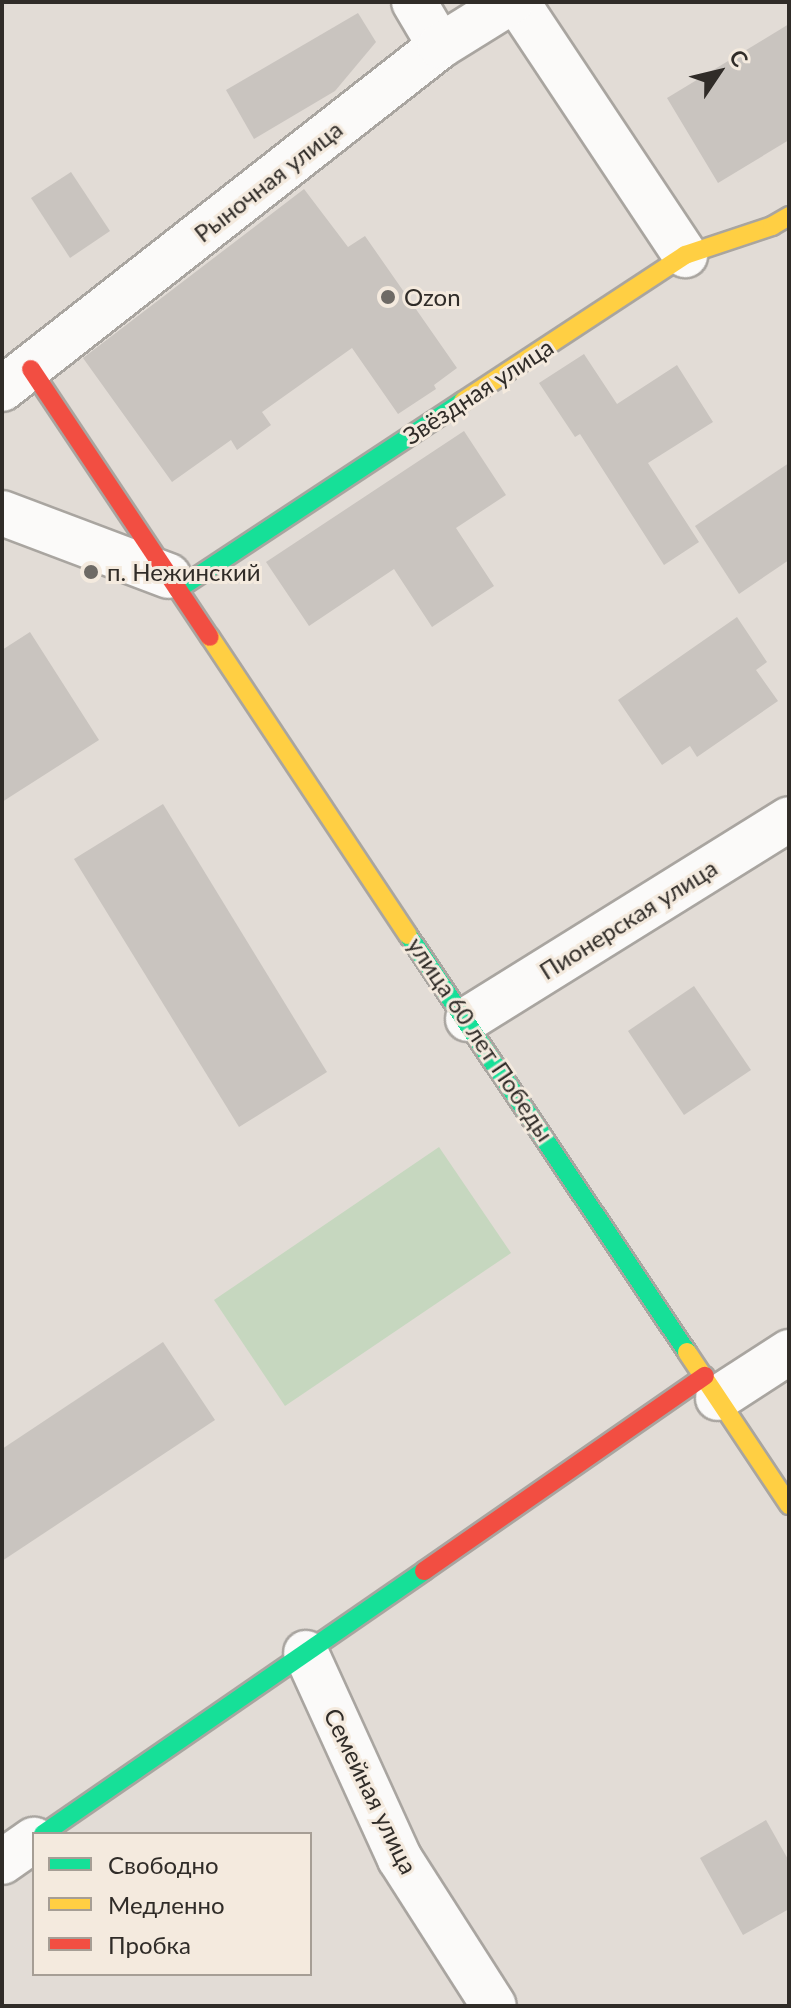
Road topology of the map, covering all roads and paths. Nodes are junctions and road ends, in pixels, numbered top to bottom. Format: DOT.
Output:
graph roads {
  1 [pos="414,2"];
  2 [pos="514,2"];
  3 [pos="440,46"];
  4 [pos="789,216"];
  5 [pos="685,255"];
  6 [pos="16,379"];
  7 [pos="2,513"];
  8 [pos="174,582"];
  9 [pos="789,819"];
  10 [pos="468,1019"];
  11 [pos="789,1352"];
  12 [pos="711,1387"];
  13 [pos="789,1505"];
  14 [pos="306,1653"];
  15 [pos="46,1832"];
  16 [pos="32,1841"];
  17 [pos="2,1862"];
  18 [pos="494,2006"];
  1 -- 3 [label="street"];
  2 -- 3 [label="street, Рыночная улица"];
  2 -- 5 [label="street"];
  3 -- 6 [label="street, Рыночная улица"];
  4 -- 5 [label="street, Звёздная улица"];
  5 -- 8 [label="street, Звёздная улица"];
  6 -- 8 [label="street, улица 60 лет Победы"];
  7 -- 8 [label="street"];
  8 -- 10 [label="street, улица 60 лет Победы"];
  9 -- 10 [label="street, Пионерская улица"];
  10 -- 12 [label="street, улица 60 лет Победы"];
  11 -- 12 [label="street"];
  12 -- 13 [label="street, улица 60 лет Победы"];
  12 -- 14 [label="street"];
  14 -- 15 [label="street"];
  14 -- 18 [label="street, Семейная улица"];
  16 -- 17 [label="street"];
}
